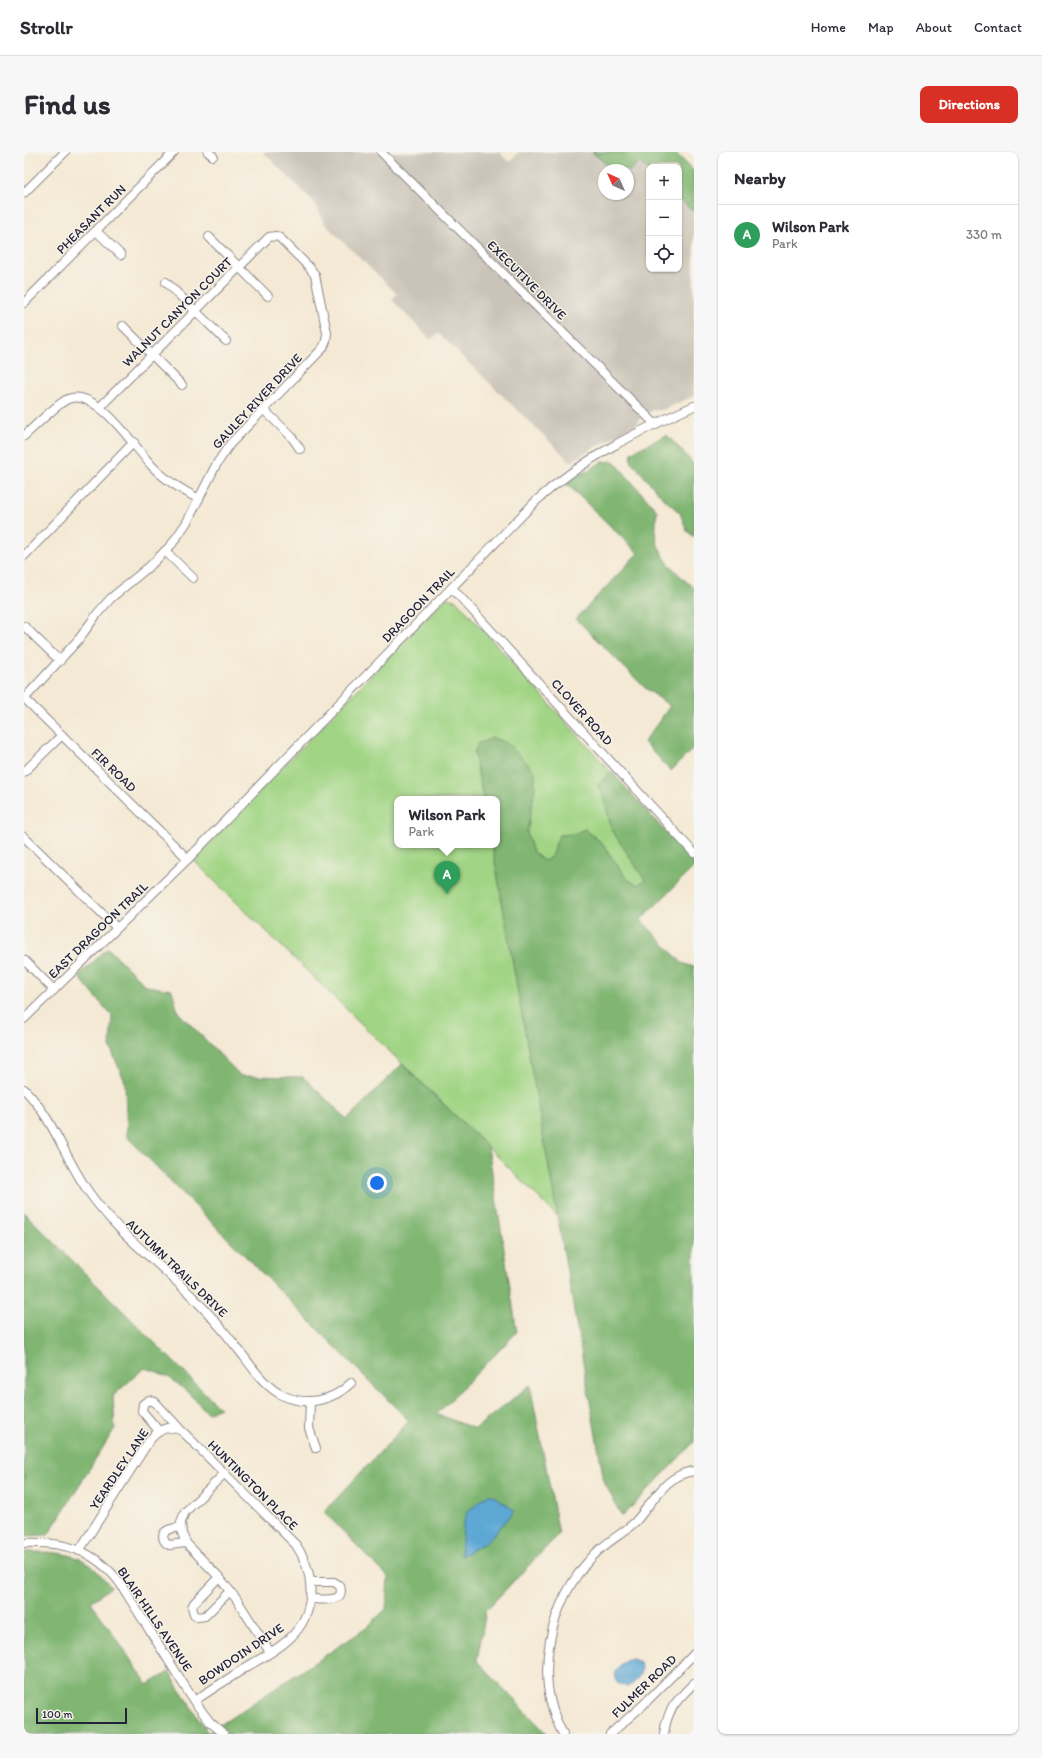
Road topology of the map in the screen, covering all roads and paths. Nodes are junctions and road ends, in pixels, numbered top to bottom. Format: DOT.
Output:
graph roads {
  1 [pos="65,152"];
  2 [pos="174,152"];
  3 [pos="381,152"];
  4 [pos="24,193"];
  5 [pos="96,231"];
  6 [pos="209,237"];
  7 [pos="120,255"];
  8 [pos="239,266"];
  9 [pos="166,282"];
  10 [pos="268,296"];
  11 [pos="24,303"];
  12 [pos="195,310"];
  13 [pos="123,326"];
  14 [pos="226,341"];
  15 [pos="326,341"];
  16 [pos="152,355"];
  17 [pos="182,385"];
  18 [pos="694,406"];
  19 [pos="100,407"];
  20 [pos="264,410"];
  21 [pos="656,425"];
  22 [pos="24,436"];
  23 [pos="134,442"];
  24 [pos="300,449"];
  25 [pos="199,499"];
  26 [pos="165,551"];
  27 [pos="24,556"];
  28 [pos="193,578"];
  29 [pos="452,588"];
  30 [pos="24,626"];
  31 [pos="60,661"];
  32 [pos="24,698"];
  33 [pos="62,735"];
  34 [pos="24,772"];
  35 [pos="24,837"];
  36 [pos="694,853"];
  37 [pos="188,859"];
  38 [pos="117,928"];
  39 [pos="24,960"];
  40 [pos="54,990"];
  41 [pos="24,1019"];
  42 [pos="24,1089"];
  43 [pos="351,1383"];
  44 [pos="310,1402"];
  45 [pos="179,1428"];
  46 [pos="159,1431"];
  47 [pos="316,1448"];
  48 [pos="694,1471"];
  49 [pos="225,1473"];
  50 [pos="181,1527"];
  51 [pos="186,1542"];
  52 [pos="24,1543"];
  53 [pos="79,1551"];
  54 [pos="219,1577"];
  55 [pos="311,1582"];
  56 [pos="230,1591"];
  57 [pos="310,1601"];
  58 [pos="270,1652"];
  59 [pos="694,1654"];
  60 [pos="694,1682"];
  61 [pos="194,1701"];
  62 [pos="613,1733"];
  63 [pos="224,1734"];
  64 [pos="563,1734"];
  65 [pos="664,1734"];
  1 -- 4 [label="street"];
  2 -- 5 [label="street, PHEASANT RUN"];
  3 -- 21 [label="street, EXECUTIVE DRIVE"];
  5 -- 7 [label="street"];
  5 -- 11 [label="street, PHEASANT RUN"];
  6 -- 8 [label="street"];
  8 -- 10 [label="street"];
  8 -- 12 [label="street, WALNUT CANYON COURT"];
  8 -- 15 [label="street, WALNUT CANYON COURT"];
  9 -- 12 [label="street"];
  12 -- 14 [label="street"];
  12 -- 16 [label="street, WALNUT CANYON COURT"];
  13 -- 16 [label="street"];
  15 -- 20 [label="street, GAULEY RIVER DRIVE"];
  16 -- 17 [label="street"];
  16 -- 19 [label="street, WALNUT CANYON COURT"];
  18 -- 21 [label="street, DRAGOON TRAIL"];
  19 -- 22 [label="street"];
  19 -- 23 [label="street"];
  20 -- 24 [label="street"];
  20 -- 25 [label="street, GAULEY RIVER DRIVE"];
  21 -- 29 [label="street, DRAGOON TRAIL"];
  23 -- 25 [label="street"];
  23 -- 27 [label="street"];
  25 -- 26 [label="street, GAULEY RIVER DRIVE"];
  26 -- 28 [label="street"];
  26 -- 31 [label="street, GAULEY RIVER DRIVE"];
  29 -- 36 [label="street, CLOVER ROAD"];
  29 -- 37 [label="street, DRAGOON TRAIL"];
  30 -- 31 [label="street"];
  31 -- 32 [label="street, GAULEY RIVER DRIVE"];
  32 -- 33 [label="street, FIR ROAD"];
  33 -- 34 [label="street"];
  33 -- 37 [label="street, FIR ROAD"];
  35 -- 38 [label="street"];
  37 -- 38 [label="street, EAST DRAGOON TRAIL"];
  38 -- 40 [label="street, EAST DRAGOON TRAIL"];
  39 -- 40 [label="street"];
  40 -- 41 [label="street, EAST DRAGOON TRAIL"];
  42 -- 44 [label="street, AUTUMN TRAILS DRIVE"];
  43 -- 44 [label="street, AUTUMN TRAILS DRIVE"];
  44 -- 47 [label="street"];
  45 -- 46 [label="street"];
  45 -- 46 [label="street, YEARDLEY LANE"];
  45 -- 49 [label="street, HUNTINGTON PLACE"];
  46 -- 53 [label="street, YEARDLEY LANE"];
  48 -- 64 [label="street"];
  49 -- 50 [label="street"];
  49 -- 55 [label="street, HUNTINGTON PLACE"];
  50 -- 51 [label="street"];
  50 -- 51 [label="street"];
  51 -- 54 [label="street"];
  52 -- 53 [label="street, BLAIR HILLS AVENUE"];
  53 -- 61 [label="street, BLAIR HILLS AVENUE"];
  54 -- 56 [label="street"];
  54 -- 56 [label="street"];
  55 -- 57 [label="street, HUNTINGTON PLACE"];
  55 -- 57 [label="street"];
  56 -- 58 [label="street"];
  57 -- 58 [label="street, BOWDOIN DRIVE"];
  58 -- 61 [label="street, BOWDOIN DRIVE"];
  59 -- 62 [label="street, FULMER ROAD"];
  60 -- 65 [label="street"];
  61 -- 63 [label="street, BLAIR HILLS AVENUE"];
}
